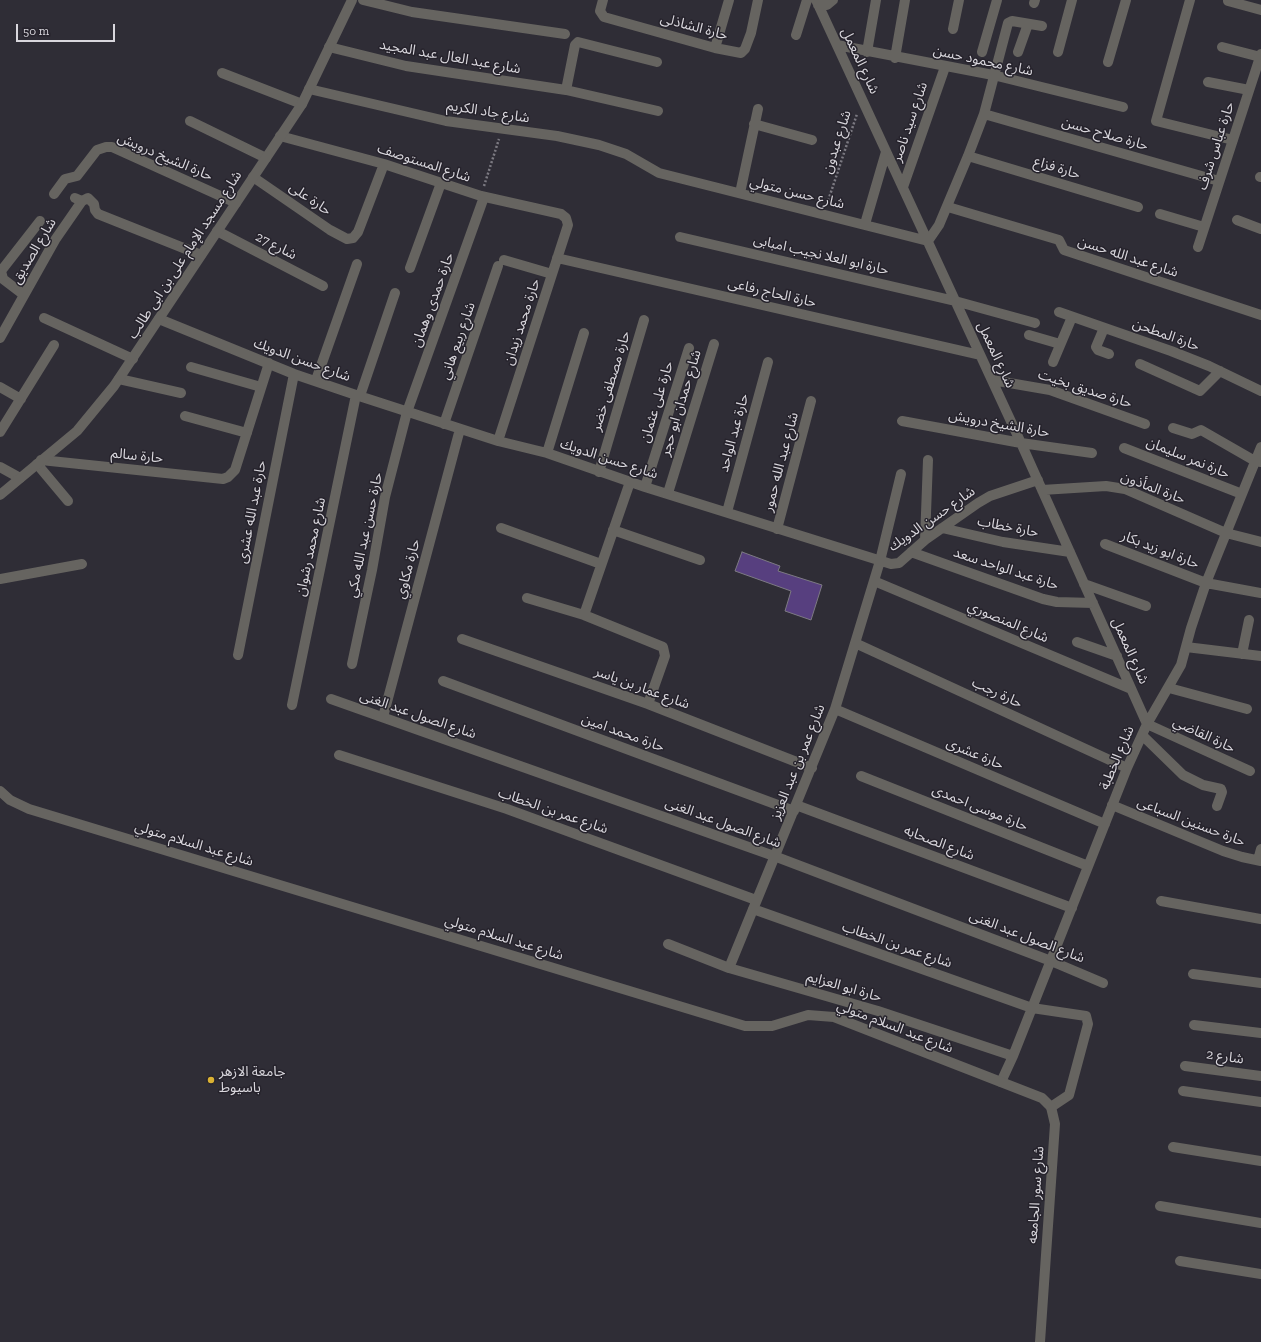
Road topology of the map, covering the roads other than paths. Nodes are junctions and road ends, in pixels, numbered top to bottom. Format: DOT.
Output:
graph roads {
  1 [pos="352,0"];
  2 [pos="363,0"];
  3 [pos="603,0"];
  4 [pos="729,0"];
  5 [pos="758,0"];
  6 [pos="806,0"];
  7 [pos="833,0"];
  8 [pos="876,0"];
  9 [pos="905,0"];
  10 [pos="959,0"];
  11 [pos="997,0"];
  12 [pos="1072,0"];
  13 [pos="1126,0"];
  14 [pos="1190,0"];
  15 [pos="1228,1"];
  16 [pos="817,2"];
  17 [pos="1261,10"];
  18 [pos="990,22"];
  19 [pos="1028,24"];
  20 [pos="1007,26"];
  21 [pos="1042,26"];
  22 [pos="953,30"];
  23 [pos="565,34"];
  24 [pos="796,35"];
  25 [pos="837,45"];
  26 [pos="1222,46"];
  27 [pos="329,47"];
  28 [pos="715,48"];
  29 [pos="867,52"];
  30 [pos="982,52"];
  31 [pos="1018,52"];
  32 [pos="1058,52"];
  33 [pos="1261,56"];
  34 [pos="895,58"];
  35 [pos="657,62"];
  36 [pos="1108,62"];
  37 [pos="945,67"];
  38 [pos="222,73"];
  39 [pos="994,75"];
  40 [pos="1208,82"];
  41 [pos="309,89"];
  42 [pos="566,90"];
  43 [pos="1250,90"];
  44 [pos="302,104"];
  45 [pos="1123,107"];
  46 [pos="758,109"];
  47 [pos="658,111"];
  48 [pos="984,114"];
  49 [pos="190,121"];
  50 [pos="754,124"];
  51 [pos="280,136"];
  52 [pos="812,140"];
  53 [pos="1233,140"];
  54 [pos="886,152"];
  55 [pos="968,156"];
  56 [pos="266,158"];
  57 [pos="384,164"];
  58 [pos="659,173"];
  59 [pos="253,177"];
  60 [pos="1219,182"];
  61 [pos="441,184"];
  62 [pos="903,187"];
  63 [pos="740,193"];
  64 [pos="54,194"];
  65 [pos="482,197"];
  66 [pos="236,203"];
  67 [pos="948,207"];
  68 [pos="1138,207"];
  69 [pos="561,214"];
  70 [pos="1160,214"];
  71 [pos="1237,220"];
  72 [pos="40,221"];
  73 [pos="865,224"];
  74 [pos="1204,227"];
  75 [pos="1261,229"];
  76 [pos="217,231"];
  77 [pos="680,237"];
  78 [pos="928,241"];
  79 [pos="1198,247"];
  80 [pos="201,255"];
  81 [pos="557,258"];
  82 [pos="357,264"];
  83 [pos="410,268"];
  84 [pos="552,274"];
  85 [pos="322,286"];
  86 [pos="395,293"];
  87 [pos="24,295"];
  88 [pos="955,301"];
  89 [pos="1059,312"];
  90 [pos="1261,315"];
  91 [pos="1072,317"];
  92 [pos="44,318"];
  93 [pos="159,319"];
  94 [pos="644,320"];
  95 [pos="1035,323"];
  96 [pos="1104,328"];
  97 [pos="584,333"];
  98 [pos="1029,335"];
  99 [pos="0,337"];
  100 [pos="714,344"];
  101 [pos="1060,344"];
  102 [pos="54,345"];
  103 [pos="689,348"];
  104 [pos="1109,354"];
  105 [pos="980,355"];
  106 [pos="133,359"];
  107 [pos="768,362"];
  108 [pos="1053,362"];
  109 [pos="269,363"];
  110 [pos="1140,364"];
  111 [pos="190,367"];
  112 [pos="1220,371"];
  113 [pos="294,374"];
  114 [pos="119,379"];
  115 [pos="316,380"];
  116 [pos="992,380"];
  117 [pos="261,387"];
  118 [pos="0,388"];
  119 [pos="1261,391"];
  120 [pos="181,393"];
  121 [pos="358,395"];
  122 [pos="21,399"];
  123 [pos="812,401"];
  124 [pos="407,412"];
  125 [pos="185,416"];
  126 [pos="902,421"];
  127 [pos="444,424"];
  128 [pos="1145,424"];
  129 [pos="460,428"];
  130 [pos="1174,428"];
  131 [pos="0,431"];
  132 [pos="247,433"];
  133 [pos="498,441"];
  134 [pos="1021,443"];
  135 [pos="1124,448"];
  136 [pos="1261,448"];
  137 [pos="547,453"];
  138 [pos="1092,453"];
  139 [pos="928,460"];
  140 [pos="39,462"];
  141 [pos="1258,462"];
  142 [pos="0,467"];
  143 [pos="599,472"];
  144 [pos="901,474"];
  145 [pos="20,478"];
  146 [pos="1038,480"];
  147 [pos="630,482"];
  148 [pos="646,487"];
  149 [pos="1042,490"];
  150 [pos="668,493"];
  151 [pos="1242,494"];
  152 [pos="0,495"];
  153 [pos="68,500"];
  154 [pos="727,512"];
  155 [pos="501,528"];
  156 [pos="942,528"];
  157 [pos="777,529"];
  158 [pos="613,530"];
  159 [pos="1226,533"];
  160 [pos="925,540"];
  161 [pos="1261,542"];
  162 [pos="1104,544"];
  163 [pos="911,552"];
  164 [pos="1070,552"];
  165 [pos="700,560"];
  166 [pos="880,561"];
  167 [pos="82,564"];
  168 [pos="601,564"];
  169 [pos="0,579"];
  170 [pos="874,581"];
  171 [pos="1206,583"];
  172 [pos="1084,584"];
  173 [pos="1261,593"];
  174 [pos="527,598"];
  175 [pos="1093,603"];
  176 [pos="1146,606"];
  177 [pos="584,615"];
  178 [pos="1249,620"];
  179 [pos="462,639"];
  180 [pos="1077,642"];
  181 [pos="855,643"];
  182 [pos="1186,647"];
  183 [pos="1242,654"];
  184 [pos="238,655"];
  185 [pos="1117,656"];
  186 [pos="1261,656"];
  187 [pos="352,664"];
  188 [pos="443,681"];
  189 [pos="1169,688"];
  190 [pos="1131,689"];
  191 [pos="332,699"];
  192 [pos="648,704"];
  193 [pos="292,705"];
  194 [pos="835,709"];
  195 [pos="1247,709"];
  196 [pos="383,717"];
  197 [pos="1147,724"];
  198 [pos="1142,735"];
  199 [pos="339,755"];
  200 [pos="812,768"];
  201 [pos="1127,768"];
  202 [pos="1250,771"];
  203 [pos="861,776"];
  204 [pos="0,791"];
  205 [pos="1112,806"];
  206 [pos="1217,806"];
  207 [pos="795,808"];
  208 [pos="1105,824"];
  209 [pos="1261,849"];
  210 [pos="774,856"];
  211 [pos="1259,860"];
  212 [pos="1088,866"];
  213 [pos="1161,901"];
  214 [pos="754,904"];
  215 [pos="1072,908"];
  216 [pos="1261,919"];
  217 [pos="668,944"];
  218 [pos="1051,961"];
  219 [pos="729,968"];
  220 [pos="1193,974"];
  221 [pos="1103,983"];
  222 [pos="1261,983"];
  223 [pos="1032,1008"];
  224 [pos="1194,1025"];
  225 [pos="1261,1033"];
  226 [pos="1013,1056"];
  227 [pos="1185,1066"];
  228 [pos="1261,1076"];
  229 [pos="1001,1082"];
  230 [pos="1183,1091"];
  231 [pos="1261,1102"];
  232 [pos="1051,1107"];
  233 [pos="1174,1147"];
  234 [pos="1261,1161"];
  235 [pos="1160,1206"];
  236 [pos="1261,1223"];
  237 [pos="1180,1261"];
  238 [pos="1261,1274"];
  239 [pos="1040,1342"];
  1 -- 27 [label="street, شارع مسجد الإمام على بن ابى طالب"];
  2 -- 23 [label="street"];
  3 -- 28 [label="street, حارة الشاذلى"];
  4 -- 28 [label="street"];
  5 -- 28 [label="street, حارة الشاذلى"];
  6 -- 24 [label="street"];
  7 -- 16 [label="street"];
  8 -- 29 [label="street"];
  9 -- 34 [label="street"];
  10 -- 22 [label="street"];
  11 -- 18 [label="street"];
  12 -- 32 [label="street"];
  13 -- 36 [label="street"];
  14 -- 53 [label="street"];
  15 -- 17 [label="street"];
  16 -- 25 [label="street, شارع المعمل"];
  18 -- 20 [label="street"];
  18 -- 30 [label="street"];
  19 -- 20 [label="street"];
  19 -- 21 [label="street"];
  19 -- 31 [label="street"];
  20 -- 39 [label="street"];
  25 -- 29 [label="street, شارع محمود حسن"];
  25 -- 54 [label="street, شارع المعمل"];
  26 -- 33 [label="street"];
  27 -- 41 [label="street, شارع مسجد الإمام على بن ابى طالب"];
  27 -- 42 [label="street, شارع عبد العال عبد المجيد"];
  29 -- 34 [label="street, شارع محمود حسن"];
  33 -- 43 [label="street, حارة عباس شرف"];
  34 -- 37 [label="street, شارع محمود حسن"];
  35 -- 42 [label="street"];
  37 -- 39 [label="street, شارع محمود حسن"];
  37 -- 62 [label="street, شارع سيد ناصر"];
  38 -- 44 [label="street"];
  39 -- 45 [label="street, شارع محمود حسن"];
  39 -- 48 [label="street"];
  40 -- 43 [label="street"];
  41 -- 44 [label="street, شارع مسجد الإمام على بن ابى طالب"];
  41 -- 58 [label="street, شارع جاد الكريم"];
  42 -- 47 [label="street, شارع عبد العال عبد المجيد"];
  43 -- 53 [label="street, حارة عباس شرف"];
  44 -- 51 [label="street, شارع مسجد الإمام على بن ابى طالب"];
  46 -- 50 [label="street"];
  48 -- 55 [label="street"];
  48 -- 60 [label="street, حارة صلاح حسن"];
  49 -- 56 [label="street"];
  50 -- 52 [label="street"];
  50 -- 63 [label="street"];
  51 -- 56 [label="street, شارع مسجد الإمام على بن ابى طالب"];
  51 -- 57 [label="street, شارع المستوصف"];
  53 -- 60 [label="street, حارة عباس شرف"];
  54 -- 62 [label="street, شارع المعمل"];
  54 -- 73 [label="street"];
  55 -- 67 [label="street"];
  55 -- 68 [label="street, حارة فزاع"];
  56 -- 59 [label="street, شارع مسجد الإمام على بن ابى طالب"];
  57 -- 59 [label="street, حارة على"];
  57 -- 61 [label="street, شارع المستوصف"];
  58 -- 63 [label="street, شارع حسن متولي"];
  59 -- 66 [label="street, شارع مسجد الإمام على بن ابى طالب"];
  60 -- 74 [label="street, حارة عباس شرف"];
  61 -- 65 [label="street, شارع المستوصف"];
  61 -- 83 [label="street"];
  62 -- 78 [label="street, شارع المعمل"];
  63 -- 73 [label="street, شارع حسن متولي"];
  64 -- 66 [label="street, حارة الشيخ درويش"];
  65 -- 69 [label="street, شارع المستوصف"];
  65 -- 124 [label="street, حارة حمدى وهمان"];
  66 -- 76 [label="street, شارع مسجد الإمام على بن ابى طالب"];
  67 -- 78 [label="street"];
  67 -- 90 [label="street, شارع عبد الله حسن"];
  69 -- 81 [label="street, حارة محمد زيدان"];
  70 -- 74 [label="street"];
  71 -- 75 [label="street"];
  72 -- 87 [label="street"];
  73 -- 78 [label="street, شارع حسن متولي"];
  74 -- 79 [label="street, حارة عباس شرف"];
  76 -- 80 [label="street, شارع مسجد الإمام على بن ابى طالب"];
  76 -- 85 [label="street, شارع 27"];
  77 -- 88 [label="street, حارة ابو العلا نجيب امبابى"];
  78 -- 88 [label="street, شارع المعمل"];
  80 -- 87 [label="street, شارع الصديق"];
  80 -- 93 [label="street, شارع مسجد الإمام على بن ابى طالب"];
  81 -- 84 [label="street, حارة محمد زيدان"];
  81 -- 105 [label="street, حارة الحاج رفاعى"];
  82 -- 115 [label="street"];
  84 -- 127 [label="street, شارع ربيع هاني"];
  84 -- 133 [label="street, حارة محمد زيدان"];
  86 -- 121 [label="street, شارع محمد رشوان"];
  87 -- 99 [label="street, شارع الصديق"];
  88 -- 95 [label="street, حارة ابو العلا نجيب امبابى"];
  88 -- 105 [label="street, شارع المعمل"];
  89 -- 91 [label="street, حارة المطحن"];
  91 -- 96 [label="street, حارة المطحن"];
  91 -- 101 [label="street"];
  92 -- 106 [label="street"];
  93 -- 106 [label="street, شارع مسجد الإمام على بن ابى طالب"];
  93 -- 109 [label="street, شارع حسن الدويك"];
  94 -- 143 [label="street, حارة مصطفى خضر"];
  96 -- 104 [label="street"];
  96 -- 112 [label="street, حارة المطحن"];
  97 -- 137 [label="street"];
  98 -- 101 [label="street"];
  100 -- 150 [label="street, شارع حمدان ابو حجر"];
  101 -- 108 [label="street"];
  102 -- 122 [label="street"];
  103 -- 148 [label="street, حارة على عثمان"];
  105 -- 116 [label="street, شارع المعمل"];
  106 -- 114 [label="street, شارع مسجد الإمام على بن ابى طالب"];
  107 -- 154 [label="street, حارة عبد الواحد"];
  109 -- 113 [label="street, شارع حسن الدويك"];
  109 -- 117 [label="street"];
  110 -- 112 [label="street"];
  111 -- 117 [label="street"];
  112 -- 119 [label="street, حارة المطحن"];
  113 -- 115 [label="street, شارع حسن الدويك"];
  113 -- 184 [label="street, حارة عبد الله عشرى"];
  114 -- 120 [label="street"];
  114 -- 140 [label="street, شارع مسجد الإمام على بن ابى طالب"];
  115 -- 121 [label="street, شارع حسن الدويك"];
  116 -- 128 [label="street, حارة صديق بخيت"];
  116 -- 134 [label="street, شارع المعمل"];
  117 -- 132 [label="street"];
  118 -- 122 [label="street"];
  121 -- 124 [label="street, شارع حسن الدويك"];
  121 -- 193 [label="street, شارع محمد رشوان"];
  122 -- 131 [label="street"];
  123 -- 157 [label="street, شارع عبد الله حمور"];
  124 -- 127 [label="street, شارع حسن الدويك"];
  124 -- 187 [label="street, حارة حسن عبد الله مكي"];
  125 -- 132 [label="street"];
  126 -- 134 [label="street, حارة الشيخ درويش"];
  127 -- 129 [label="street, شارع حسن الدويك"];
  129 -- 133 [label="street, شارع حسن الدويك"];
  129 -- 196 [label="street, حارة مكاوي"];
  130 -- 141 [label="street"];
  132 -- 140 [label="street, حارة سالم"];
  133 -- 137 [label="street, شارع حسن الدويك"];
  134 -- 138 [label="street, حارة الشيخ درويش"];
  134 -- 146 [label="street, شارع المعمل"];
  135 -- 151 [label="street, حارة نمر سليمان"];
  136 -- 141 [label="street, شارع الخطبة"];
  137 -- 143 [label="street, شارع حسن الدويك"];
  139 -- 160 [label="street"];
  140 -- 145 [label="street, شارع مسجد الإمام على بن ابى طالب"];
  140 -- 153 [label="street"];
  141 -- 151 [label="street, شارع الخطبة"];
  142 -- 145 [label="street"];
  143 -- 147 [label="street, شارع حسن الدويك"];
  144 -- 166 [label="street, شارع عمر بن عبد العزيز"];
  145 -- 152 [label="street, شارع مسجد الإمام على بن ابى طالب"];
  146 -- 149 [label="street, شارع المعمل"];
  146 -- 156 [label="street, شارع حسن الدويك"];
  147 -- 148 [label="street, شارع حسن الدويك"];
  147 -- 158 [label="street"];
  148 -- 150 [label="street, شارع حسن الدويك"];
  149 -- 159 [label="street, حارة المأذون"];
  149 -- 164 [label="street, شارع المعمل"];
  150 -- 154 [label="street, شارع حسن الدويك"];
  151 -- 159 [label="street, شارع الخطبة"];
  154 -- 157 [label="street, شارع حسن الدويك"];
  155 -- 168 [label="street"];
  156 -- 160 [label="street, شارع حسن الدويك"];
  156 -- 164 [label="street, حارة خطاب"];
  157 -- 166 [label="street, شارع حسن الدويك"];
  158 -- 165 [label="street"];
  158 -- 168 [label="street"];
  159 -- 161 [label="street, حارة المأذون"];
  159 -- 171 [label="street, شارع الخطبة"];
  160 -- 163 [label="street, شارع حسن الدويك"];
  162 -- 171 [label="street, حارة ابو زيد بكار"];
  163 -- 166 [label="street, شارع حسن الدويك"];
  163 -- 175 [label="street, حارة عبد الواحد سعد"];
  164 -- 172 [label="street, شارع المعمل"];
  166 -- 170 [label="street, شارع عمر بن عبد العزيز"];
  167 -- 169 [label="street"];
  168 -- 177 [label="street"];
  170 -- 181 [label="street, شارع عمر بن عبد العزيز"];
  170 -- 190 [label="street, شارع المنصوري"];
  171 -- 173 [label="street, حارة ابو زيد بكار"];
  171 -- 182 [label="street, شارع الخطبة"];
  172 -- 175 [label="street, شارع المعمل"];
  172 -- 176 [label="street"];
  174 -- 177 [label="street"];
  175 -- 185 [label="street, شارع المعمل"];
  177 -- 192 [label="street"];
  178 -- 183 [label="street"];
  179 -- 192 [label="street, شارع عمار بن ياسر"];
  180 -- 185 [label="street"];
  181 -- 194 [label="street, شارع عمر بن عبد العزيز"];
  181 -- 201 [label="street, حارة رجب"];
  182 -- 183 [label="street"];
  182 -- 189 [label="street, شارع الخطبة"];
  183 -- 186 [label="street"];
  185 -- 190 [label="street, شارع المعمل"];
  188 -- 207 [label="street, حارة محمد امين"];
  189 -- 195 [label="street"];
  189 -- 197 [label="street, شارع الخطبة"];
  190 -- 197 [label="street, شارع المعمل"];
  191 -- 196 [label="street, شارع الصول عبد الغنى"];
  192 -- 200 [label="street, شارع عمار بن ياسر"];
  194 -- 200 [label="street, شارع عمر بن عبد العزيز"];
  194 -- 208 [label="street, حارة عشرى"];
  196 -- 210 [label="street, شارع الصول عبد الغنى"];
  197 -- 198 [label="street, شارع الخطبة"];
  197 -- 202 [label="street, حارة القاضي"];
  198 -- 201 [label="street, شارع الخطبة"];
  198 -- 206 [label="street"];
  199 -- 214 [label="street, شارع عمر بن الخطاب"];
  200 -- 207 [label="street, شارع عمر بن عبد العزيز"];
  201 -- 205 [label="street, شارع الخطبة"];
  203 -- 212 [label="street, حارة موسى احمدى"];
  204 -- 229 [label="street, شارع عبد السلام متولي"];
  205 -- 208 [label="street, شارع الخطبة"];
  205 -- 211 [label="street, حارة حسنين السباعى"];
  207 -- 210 [label="street, شارع عمر بن عبد العزيز"];
  207 -- 215 [label="street, شارع الصحابه"];
  208 -- 212 [label="street, شارع الخطبة"];
  209 -- 211 [label="street"];
  210 -- 214 [label="street, شارع عمر بن عبد العزيز"];
  210 -- 218 [label="street, شارع الصول عبد الغنى"];
  212 -- 215 [label="street, شارع الخطبة"];
  213 -- 216 [label="street"];
  214 -- 219 [label="street, شارع عمر بن عبد العزيز"];
  214 -- 223 [label="street, شارع عمر بن الخطاب"];
  215 -- 218 [label="street, شارع الخطبة"];
  217 -- 219 [label="street, حارة ابو العزايم"];
  218 -- 221 [label="street, شارع الصول عبد الغنى"];
  218 -- 223 [label="street, شارع الخطبة"];
  219 -- 226 [label="street, حارة ابو العزايم"];
  220 -- 222 [label="street"];
  223 -- 226 [label="street, شارع الخطبة"];
  223 -- 232 [label="street, شارع عمر بن الخطاب"];
  224 -- 225 [label="street"];
  226 -- 229 [label="street, شارع الخطبة"];
  227 -- 228 [label="street, شارع 2"];
  229 -- 232 [label="street"];
  230 -- 231 [label="street"];
  232 -- 239 [label="street, شارع سور الجامعه"];
  233 -- 234 [label="street"];
  235 -- 236 [label="street"];
  237 -- 238 [label="street"];
}
